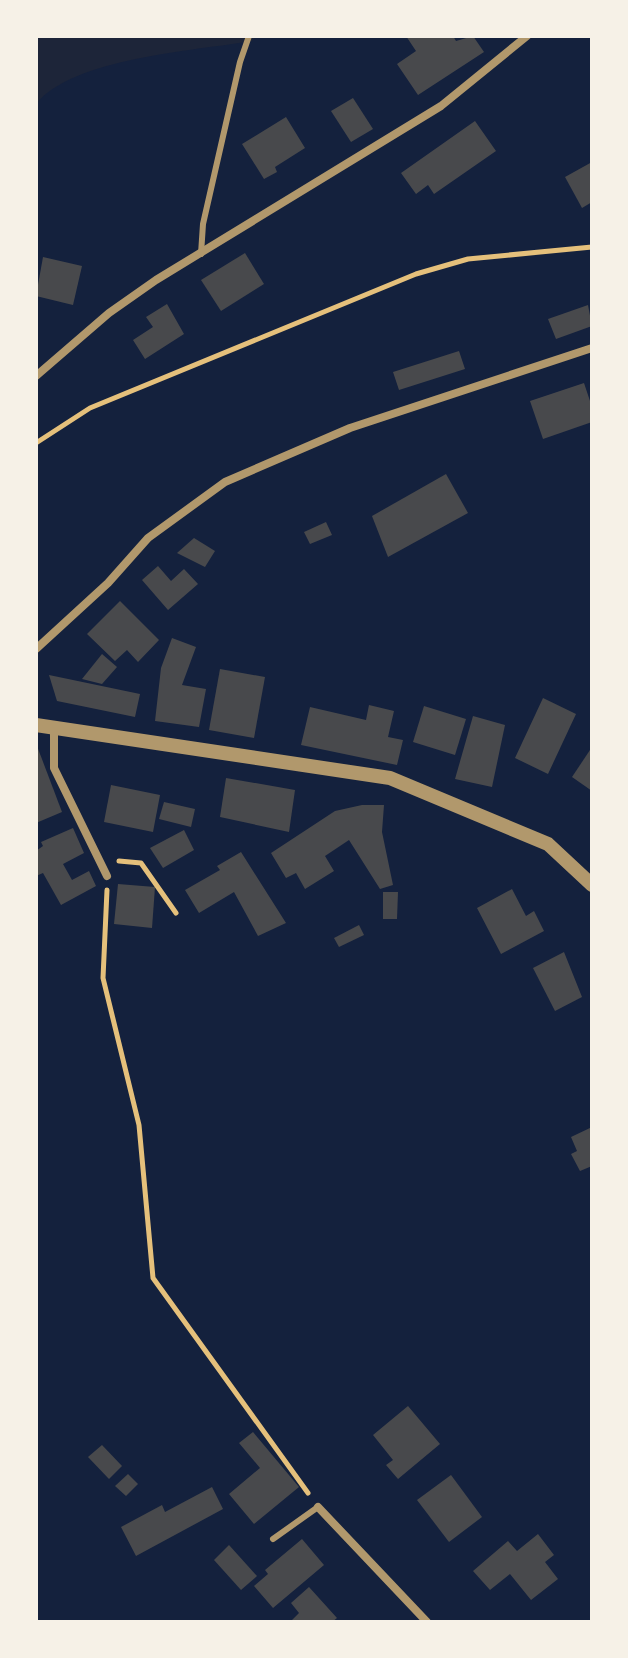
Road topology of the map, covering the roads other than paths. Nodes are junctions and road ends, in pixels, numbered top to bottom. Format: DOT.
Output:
graph roads {
  1 [pos="249,36"];
  2 [pos="527,36"];
  3 [pos="201,254"];
  4 [pos="592,348"];
  5 [pos="36,376"];
  6 [pos="36,649"];
  7 [pos="36,725"];
  8 [pos="54,727"];
  9 [pos="107,876"];
  10 [pos="592,885"];
  11 [pos="318,1507"];
  12 [pos="273,1539"];
  13 [pos="427,1622"];
  1 -- 3 [label="lane"];
  2 -- 3 [label="street"];
  3 -- 5 [label="street"];
  4 -- 6 [label="street"];
  7 -- 8 [label="street"];
  8 -- 9 [label="street"];
  8 -- 10 [label="street"];
  11 -- 12 [label="lane"];
  11 -- 13 [label="street"];
}
